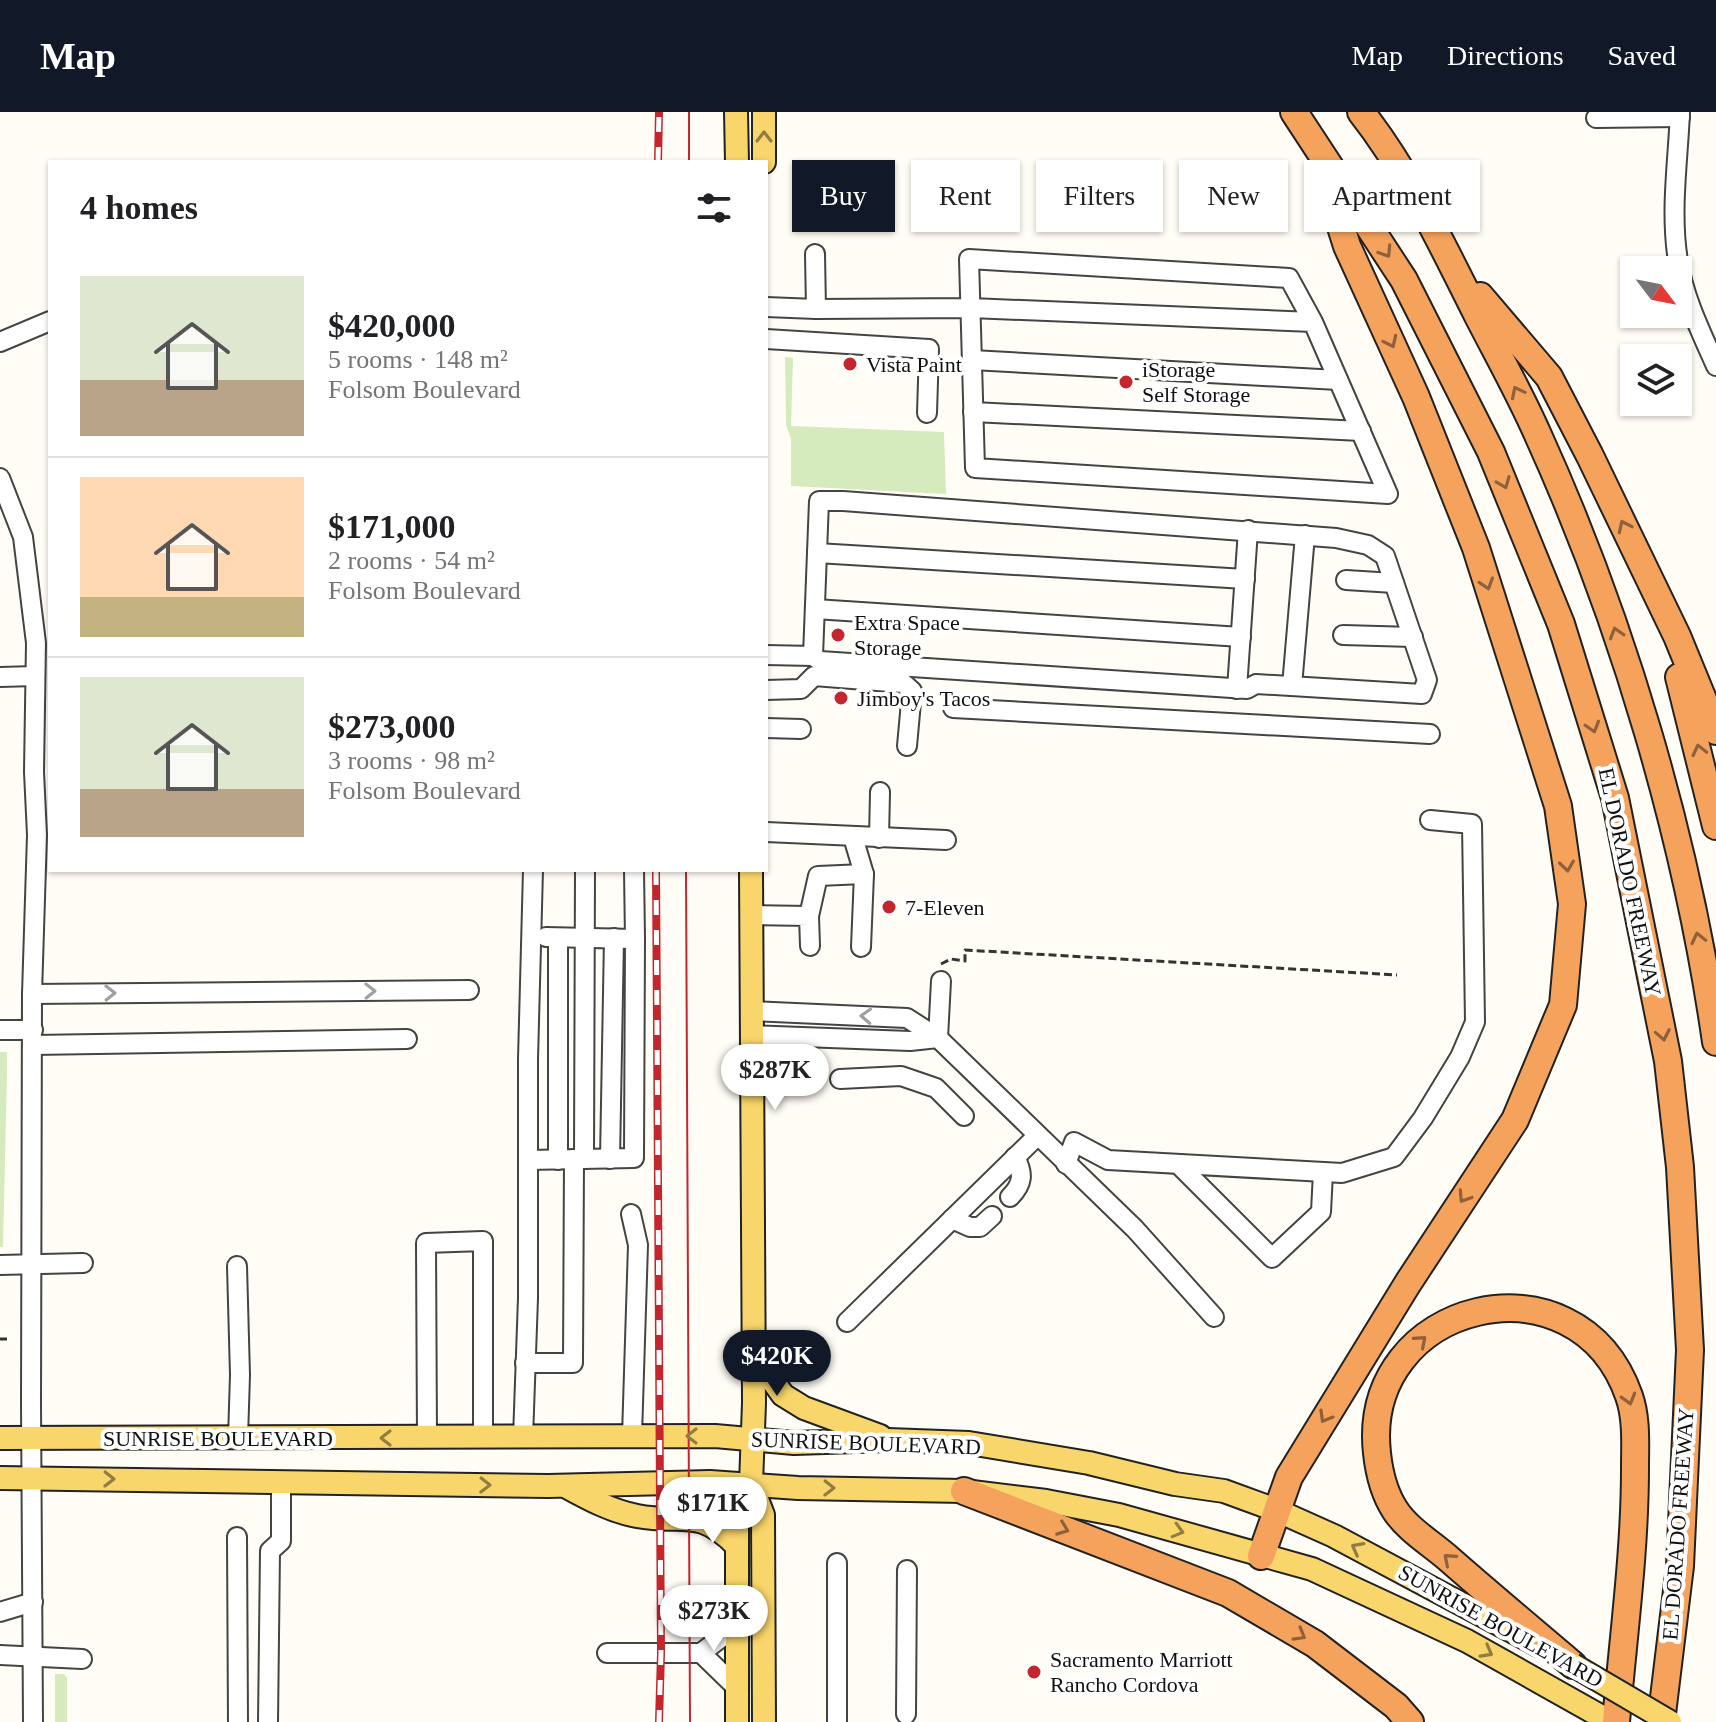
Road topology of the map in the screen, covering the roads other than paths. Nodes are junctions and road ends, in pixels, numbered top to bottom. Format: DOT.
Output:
graph roads {
  1 [pos="736,112"];
  2 [pos="764,112"];
  3 [pos="1294,112"];
  4 [pos="1361,112"];
  5 [pos="1680,114"];
  6 [pos="1596,118"];
  7 [pos="1313,139"];
  8 [pos="737,160"];
  9 [pos="764,160"];
  10 [pos="815,254"];
  11 [pos="1451,263"];
  12 [pos="768,307"];
  13 [pos="971,308"];
  14 [pos="816,309"];
  15 [pos="48,322"];
  16 [pos="1313,322"];
  17 [pos="768,339"];
  18 [pos="0,342"];
  19 [pos="972,360"];
  20 [pos="1716,366"];
  21 [pos="1338,380"];
  22 [pos="973,412"];
  23 [pos="927,413"];
  24 [pos="1361,431"];
  25 [pos="0,478"];
  26 [pos="1248,530"];
  27 [pos="1305,535"];
  28 [pos="817,553"];
  29 [pos="1245,579"];
  30 [pos="1346,580"];
  31 [pos="1394,583"];
  32 [pos="1657,597"];
  33 [pos="815,609"];
  34 [pos="1343,635"];
  35 [pos="1241,637"];
  36 [pos="1413,637"];
  37 [pos="768,655"];
  38 [pos="813,656"];
  39 [pos="35,676"];
  40 [pos="0,677"];
  41 [pos="1292,686"];
  42 [pos="1237,689"];
  43 [pos="768,690"];
  44 [pos="953,708"];
  45 [pos="768,728"];
  46 [pos="801,729"];
  47 [pos="1716,731"];
  48 [pos="1430,734"];
  49 [pos="907,746"];
  50 [pos="880,792"];
  51 [pos="1430,820"];
  52 [pos="1716,826"];
  53 [pos="768,832"];
  54 [pos="853,837"];
  55 [pos="879,838"];
  56 [pos="946,840"];
  57 [pos="533,872"];
  58 [pos="585,872"];
  59 [pos="634,872"];
  60 [pos="751,872"];
  61 [pos="864,874"];
  62 [pos="751,915"];
  63 [pos="809,916"];
  64 [pos="531,936"];
  65 [pos="558,938"];
  66 [pos="614,938"];
  67 [pos="586,939"];
  68 [pos="635,939"];
  69 [pos="810,946"];
  70 [pos="861,947"];
  71 [pos="937,974"];
  72 [pos="469,990"];
  73 [pos="32,994"];
  74 [pos="751,1011"];
  75 [pos="0,1030"];
  76 [pos="751,1035"];
  77 [pos="33,1038"];
  78 [pos="938,1038"];
  79 [pos="407,1039"];
  80 [pos="1716,1042"];
  81 [pos="840,1079"];
  82 [pos="964,1116"];
  83 [pos="1037,1136"];
  84 [pos="1015,1157"];
  85 [pos="572,1159"];
  86 [pos="610,1159"];
  87 [pos="528,1160"];
  88 [pos="1066,1164"];
  89 [pos="1178,1164"];
  90 [pos="1323,1172"];
  91 [pos="1010,1197"];
  92 [pos="631,1214"];
  93 [pos="992,1216"];
  94 [pos="952,1219"];
  95 [pos="83,1263"];
  96 [pos="0,1265"];
  97 [pos="32,1265"];
  98 [pos="237,1266"];
  99 [pos="1214,1317"];
  100 [pos="847,1322"];
  101 [pos="754,1355"];
  102 [pos="525,1363"];
  103 [pos="632,1436"];
  104 [pos="0,1438"];
  105 [pos="31,1438"];
  106 [pos="238,1438"];
  107 [pos="427,1438"];
  108 [pos="483,1438"];
  109 [pos="523,1438"];
  110 [pos="752,1440"];
  111 [pos="888,1440"];
  112 [pos="0,1478"];
  113 [pos="31,1478"];
  114 [pos="281,1482"];
  115 [pos="751,1484"];
  116 [pos="565,1486"];
  117 [pos="964,1491"];
  118 [pos="1276,1510"];
  119 [pos="237,1537"];
  120 [pos="736,1545"];
  121 [pos="1261,1556"];
  122 [pos="837,1563"];
  123 [pos="907,1570"];
  124 [pos="33,1602"];
  125 [pos="0,1612"];
  126 [pos="737,1618"];
  127 [pos="607,1653"];
  128 [pos="701,1653"];
  129 [pos="0,1655"];
  130 [pos="34,1656"];
  131 [pos="82,1659"];
  132 [pos="1573,1665"];
  133 [pos="737,1688"];
  134 [pos="906,1714"];
  135 [pos="33,1722"];
  136 [pos="238,1722"];
  137 [pos="268,1722"];
  138 [pos="737,1722"];
  139 [pos="764,1722"];
  140 [pos="837,1722"];
  141 [pos="1410,1722"];
  142 [pos="1613,1722"];
  143 [pos="1661,1722"];
  144 [pos="1670,1722"];
  1 -- 8 [label="main road"];
  9 -- 2 [label="main road, one-way"];
  3 -- 7 [label="highway, EL DORADO FREEWAY"];
  4 -- 11 [label="highway"];
  5 -- 6 [label="street"];
  5 -- 20 [label="street"];
  7 -- 118 [label="highway, one-way"];
  7 -- 143 [label="highway, EL DORADO FREEWAY, one-way"];
  10 -- 14 [label="street"];
  32 -- 11 [label="highway, one-way"];
  80 -- 11 [label="highway, one-way"];
  12 -- 14 [label="street"];
  13 -- 14 [label="street"];
  13 -- 16 [label="street"];
  13 -- 16 [label="street"];
  13 -- 19 [label="street"];
  15 -- 18 [label="street"];
  16 -- 21 [label="street"];
  17 -- 23 [label="street"];
  19 -- 21 [label="street"];
  19 -- 22 [label="street"];
  21 -- 24 [label="street"];
  22 -- 24 [label="street"];
  22 -- 24 [label="street"];
  25 -- 39 [label="street"];
  26 -- 27 [label="street"];
  26 -- 28 [label="street"];
  26 -- 29 [label="street"];
  27 -- 31 [label="street"];
  27 -- 41 [label="street"];
  28 -- 29 [label="street"];
  28 -- 33 [label="street"];
  29 -- 35 [label="street"];
  30 -- 31 [label="street"];
  31 -- 36 [label="street"];
  32 -- 47 [label="highway"];
  52 -- 32 [label="highway, one-way"];
  33 -- 35 [label="street"];
  33 -- 38 [label="street"];
  34 -- 36 [label="street"];
  35 -- 42 [label="street"];
  36 -- 41 [label="street"];
  37 -- 38 [label="street"];
  38 -- 42 [label="street"];
  39 -- 40 [label="street"];
  39 -- 73 [label="street"];
  41 -- 42 [label="street"];
  43 -- 49 [label="street"];
  44 -- 48 [label="street"];
  45 -- 46 [label="street"];
  50 -- 55 [label="street"];
  51 -- 90 [label="street"];
  53 -- 54 [label="street"];
  54 -- 55 [label="street"];
  54 -- 61 [label="street"];
  55 -- 56 [label="street"];
  57 -- 64 [label="street"];
  58 -- 67 [label="street"];
  59 -- 68 [label="street"];
  60 -- 62 [label="main road"];
  61 -- 63 [label="street"];
  61 -- 70 [label="street"];
  62 -- 63 [label="street"];
  62 -- 74 [label="main road"];
  63 -- 69 [label="street"];
  64 -- 65 [label="street"];
  64 -- 87 [label="street"];
  65 -- 67 [label="street"];
  65 -- 85 [label="street"];
  66 -- 67 [label="street"];
  66 -- 68 [label="street"];
  66 -- 86 [label="street"];
  67 -- 85 [label="street"];
  68 -- 86 [label="street"];
  71 -- 78 [label="street"];
  73 -- 72 [label="street, one-way"];
  73 -- 77 [label="street"];
  74 -- 76 [label="main road"];
  78 -- 74 [label="street, one-way"];
  75 -- 77 [label="street"];
  76 -- 78 [label="street"];
  76 -- 101 [label="main road"];
  77 -- 79 [label="street"];
  77 -- 97 [label="street"];
  78 -- 83 [label="street"];
  81 -- 82 [label="street"];
  83 -- 84 [label="street"];
  83 -- 88 [label="street"];
  84 -- 91 [label="street"];
  84 -- 94 [label="street"];
  85 -- 86 [label="street"];
  85 -- 87 [label="street"];
  85 -- 102 [label="street"];
  87 -- 102 [label="street"];
  88 -- 89 [label="street"];
  88 -- 99 [label="street"];
  89 -- 90 [label="street"];
  89 -- 90 [label="street"];
  92 -- 103 [label="street"];
  93 -- 94 [label="street"];
  94 -- 100 [label="street"];
  95 -- 97 [label="street"];
  96 -- 97 [label="street"];
  97 -- 105 [label="street"];
  98 -- 106 [label="street"];
  101 -- 110 [label="main road"];
  101 -- 111 [label="main road"];
  102 -- 109 [label="street"];
  103 -- 109 [label="main road, SUNRISE BOULEVARD"];
  110 -- 103 [label="main road, SUNRISE BOULEVARD, one-way"];
  104 -- 105 [label="main road, SUNRISE BOULEVARD"];
  105 -- 106 [label="main road, SUNRISE BOULEVARD"];
  105 -- 113 [label="street"];
  107 -- 106 [label="main road, SUNRISE BOULEVARD, one-way"];
  107 -- 108 [label="main road, SUNRISE BOULEVARD"];
  107 -- 108 [label="street"];
  108 -- 109 [label="main road, SUNRISE BOULEVARD"];
  110 -- 111 [label="main road, SUNRISE BOULEVARD"];
  110 -- 115 [label="main road"];
  111 -- 118 [label="main road, SUNRISE BOULEVARD"];
  112 -- 113 [label="main road, SUNRISE BOULEVARD"];
  113 -- 114 [label="main road, SUNRISE BOULEVARD, one-way"];
  113 -- 124 [label="street"];
  114 -- 116 [label="main road, SUNRISE BOULEVARD, one-way"];
  114 -- 137 [label="street"];
  115 -- 116 [label="main road, SUNRISE BOULEVARD"];
  115 -- 117 [label="main road, SUNRISE BOULEVARD, one-way"];
  115 -- 120 [label="main road"];
  115 -- 139 [label="main road"];
  116 -- 120 [label="main road"];
  117 -- 121 [label="main road, SUNRISE BOULEVARD, one-way"];
  117 -- 141 [label="highway, one-way"];
  118 -- 121 [label="highway"];
  132 -- 118 [label="main road, SUNRISE BOULEVARD, one-way"];
  119 -- 136 [label="street"];
  120 -- 126 [label="main road"];
  121 -- 142 [label="main road, SUNRISE BOULEVARD, one-way"];
  122 -- 140 [label="street"];
  123 -- 134 [label="street"];
  124 -- 125 [label="street"];
  124 -- 130 [label="street"];
  126 -- 128 [label="street"];
  126 -- 133 [label="main road"];
  127 -- 128 [label="street"];
  128 -- 133 [label="street"];
  129 -- 130 [label="street"];
  130 -- 131 [label="street"];
  130 -- 135 [label="street"];
  132 -- 142 [label="highway, one-way"];
  132 -- 144 [label="main road, SUNRISE BOULEVARD, bridge"];
  133 -- 138 [label="main road"];
}
